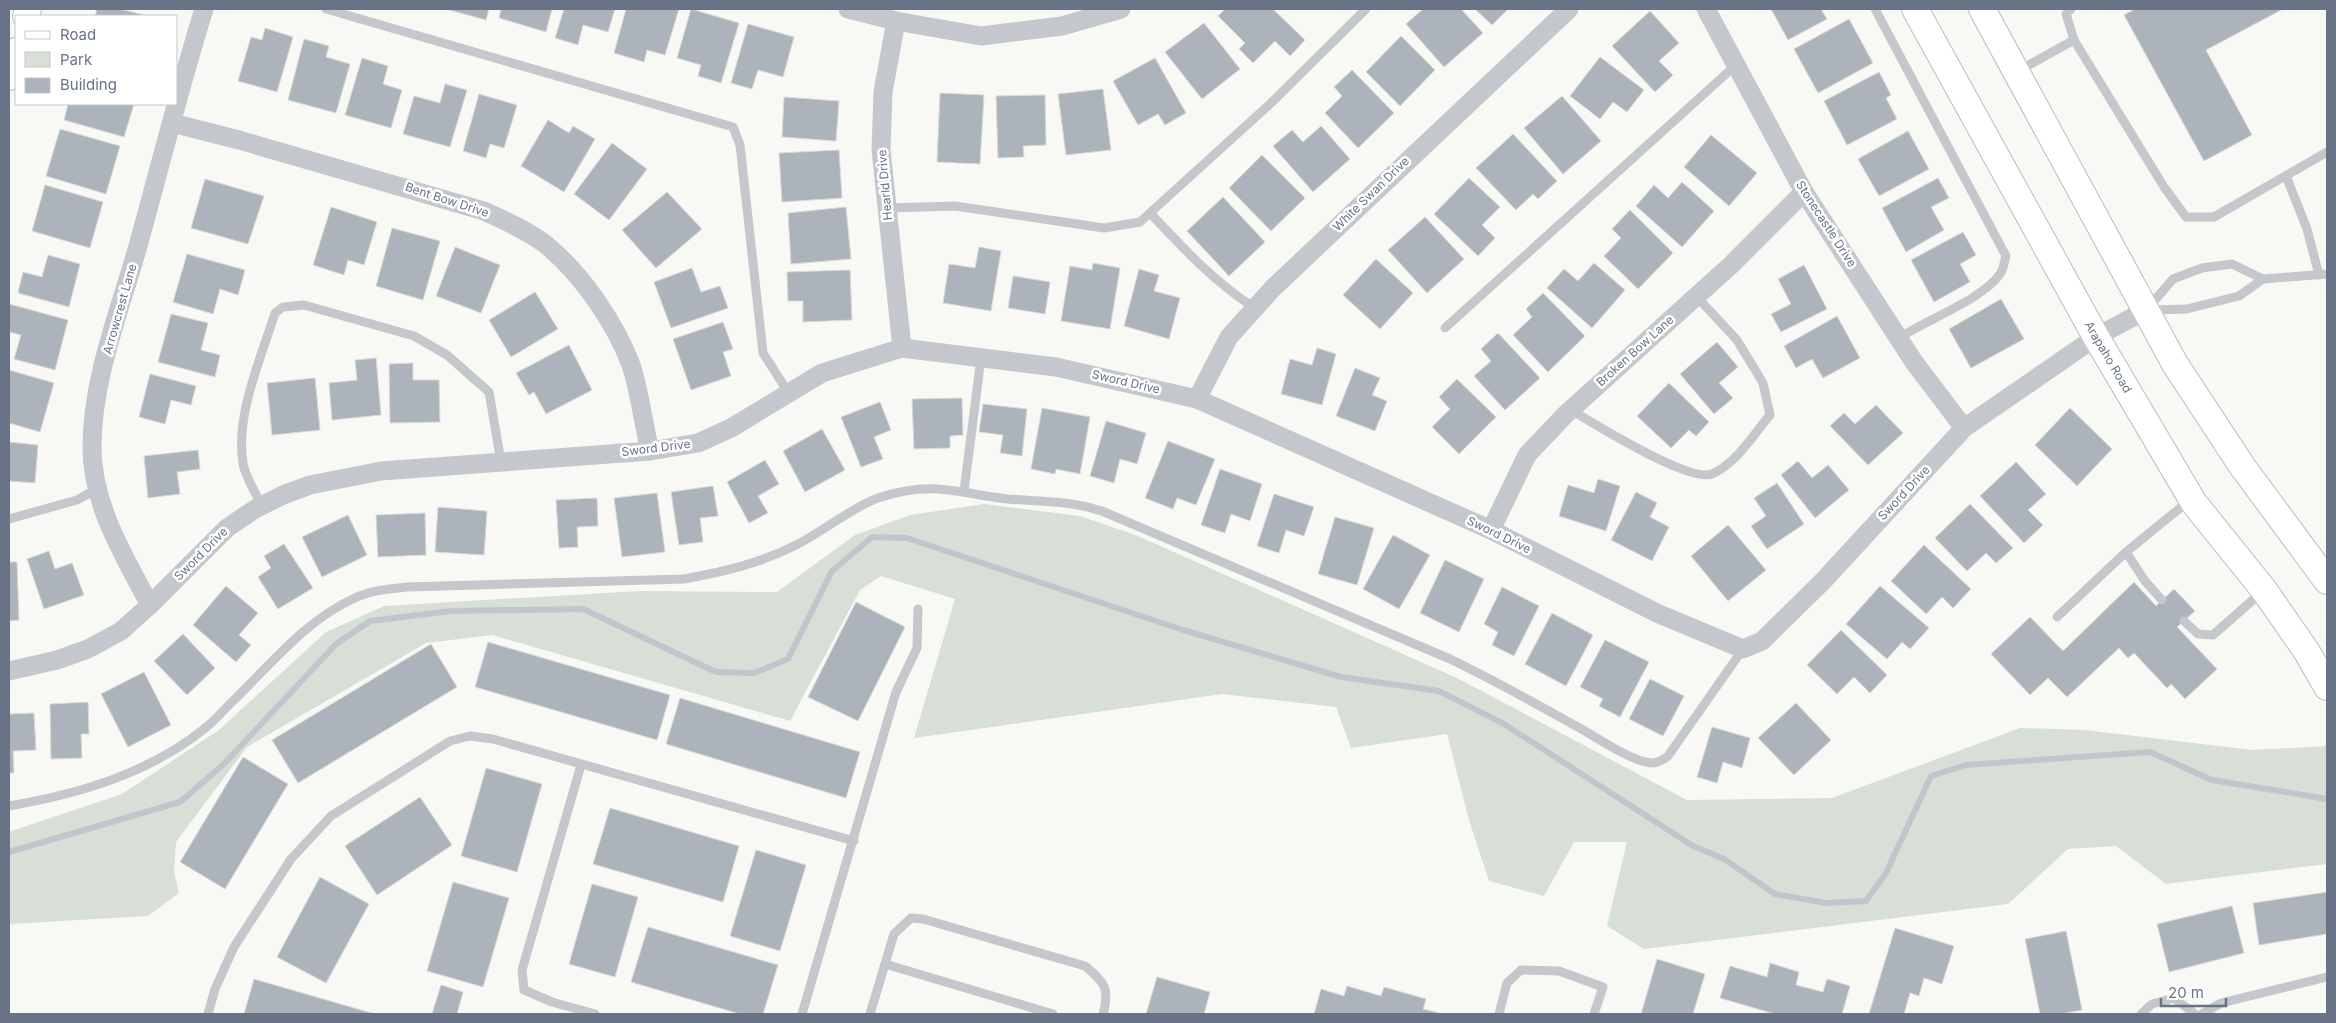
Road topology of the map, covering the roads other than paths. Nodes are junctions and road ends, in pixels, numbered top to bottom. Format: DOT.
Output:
graph roads {
  1 [pos="204,9"];
  2 [pos="326,9"];
  3 [pos="848,9"];
  4 [pos="1121,9"];
  5 [pos="1366,9"];
  6 [pos="1569,9"];
  7 [pos="1706,9"];
  8 [pos="1875,9"];
  9 [pos="1915,9"];
  10 [pos="1982,9"];
  11 [pos="2071,9"];
  12 [pos="1091,13"];
  13 [pos="896,21"];
  14 [pos="2074,40"];
  15 [pos="15,54"];
  16 [pos="1737,64"];
  17 [pos="2016,72"];
  18 [pos="9,77"];
  19 [pos="178,98"];
  20 [pos="176,105"];
  21 [pos="172,123"];
  22 [pos="2327,152"];
  23 [pos="2286,176"];
  24 [pos="1804,192"];
  25 [pos="887,208"];
  26 [pos="1150,213"];
  27 [pos="2323,275"];
  28 [pos="2263,279"];
  29 [pos="1696,296"];
  30 [pos="1255,308"];
  31 [pos="2146,310"];
  32 [pos="1445,328"];
  33 [pos="2096,337"];
  34 [pos="1899,338"];
  35 [pos="902,348"];
  36 [pos="981,358"];
  37 [pos="788,392"];
  38 [pos="1197,398"];
  39 [pos="1571,410"];
  40 [pos="1964,428"];
  41 [pos="650,451"];
  42 [pos="501,462"];
  43 [pos="97,489"];
  44 [pos="964,491"];
  45 [pos="2192,498"];
  46 [pos="262,506"];
  47 [pos="9,519"];
  48 [pos="1491,530"];
  49 [pos="2126,552"];
  50 [pos="2327,581"];
  51 [pos="2264,590"];
  52 [pos="2162,600"];
  53 [pos="150,606"];
  54 [pos="918,609"];
  55 [pos="2057,617"];
  56 [pos="2184,621"];
  57 [pos="1743,649"];
  58 [pos="9,671"];
  59 [pos="2327,687"];
  60 [pos="581,765"];
  61 [pos="9,806"];
  62 [pos="854,841"];
  63 [pos="884,964"];
  64 [pos="2327,977"];
  65 [pos="208,1014"];
  66 [pos="595,1014"];
  67 [pos="802,1014"];
  68 [pos="870,1014"];
  69 [pos="1053,1014"];
  70 [pos="1103,1014"];
  71 [pos="1499,1014"];
  72 [pos="1594,1014"];
  73 [pos="2141,1014"];
  74 [pos="2195,1014"];
  75 [pos="2202,1014"];
  1 -- 19 [label="street, Arrowcrest Lane"];
  2 -- 37 [label="lane"];
  3 -- 13 [label="street"];
  4 -- 12 [label="street"];
  5 -- 26 [label="lane"];
  6 -- 30 [label="street, White Swan Drive"];
  7 -- 16 [label="street, Stonecastle Drive"];
  8 -- 34 [label="lane"];
  9 -- 33 [label="main road, Arapaho Road"];
  10 -- 17 [label="main road"];
  11 -- 14 [label="lane"];
  12 -- 13 [label="street"];
  13 -- 25 [label="street, Hearld Drive"];
  14 -- 17 [label="lane"];
  14 -- 23 [label="lane"];
  15 -- 18 [label="main road"];
  16 -- 24 [label="street, Stonecastle Drive"];
  16 -- 32 [label="lane"];
  17 -- 31 [label="main road"];
  20 -- 21 [label="street, Arrowcrest Lane"];
  21 -- 41 [label="street, Bent Bow Drive"];
  21 -- 43 [label="street, Arrowcrest Lane"];
  22 -- 23 [label="lane"];
  23 -- 27 [label="lane"];
  24 -- 29 [label="street, Broken Bow Lane"];
  24 -- 34 [label="street, Stonecastle Drive"];
  25 -- 26 [label="lane"];
  25 -- 35 [label="street, Hearld Drive"];
  26 -- 30 [label="lane"];
  27 -- 28 [label="lane"];
  28 -- 31 [label="lane"];
  28 -- 31 [label="lane"];
  29 -- 39 [label="street, Broken Bow Lane"];
  29 -- 39 [label="lane"];
  30 -- 38 [label="street, White Swan Drive"];
  31 -- 33 [label="street, Sword Drive"];
  31 -- 50 [label="main road"];
  33 -- 40 [label="street, Sword Drive"];
  33 -- 45 [label="main road, Arapaho Road"];
  34 -- 40 [label="street, Stonecastle Drive"];
  35 -- 36 [label="street, Sword Drive"];
  35 -- 37 [label="street, Sword Drive"];
  36 -- 38 [label="street, Sword Drive"];
  36 -- 44 [label="lane"];
  37 -- 41 [label="street, Sword Drive"];
  38 -- 48 [label="street, Sword Drive"];
  39 -- 48 [label="street, Broken Bow Lane"];
  40 -- 57 [label="street, Sword Drive"];
  41 -- 42 [label="street, Sword Drive"];
  42 -- 46 [label="street, Sword Drive"];
  42 -- 46 [label="lane"];
  43 -- 47 [label="lane"];
  43 -- 53 [label="street, Arrowcrest Lane"];
  44 -- 57 [label="lane"];
  44 -- 61 [label="lane"];
  45 -- 49 [label="lane"];
  45 -- 51 [label="main road, Arapaho Road"];
  46 -- 53 [label="street, Sword Drive"];
  48 -- 57 [label="street, Sword Drive"];
  49 -- 52 [label="lane"];
  49 -- 55 [label="lane"];
  51 -- 56 [label="lane"];
  51 -- 59 [label="main road, Arapaho Road"];
  53 -- 58 [label="street, Sword Drive"];
  54 -- 62 [label="lane"];
  60 -- 62 [label="lane"];
  60 -- 65 [label="lane"];
  60 -- 66 [label="lane"];
  62 -- 67 [label="lane"];
  63 -- 68 [label="lane"];
  63 -- 69 [label="lane"];
  63 -- 70 [label="lane"];
  64 -- 75 [label="lane"];
  71 -- 72 [label="lane"];
  73 -- 74 [label="lane"];
}
